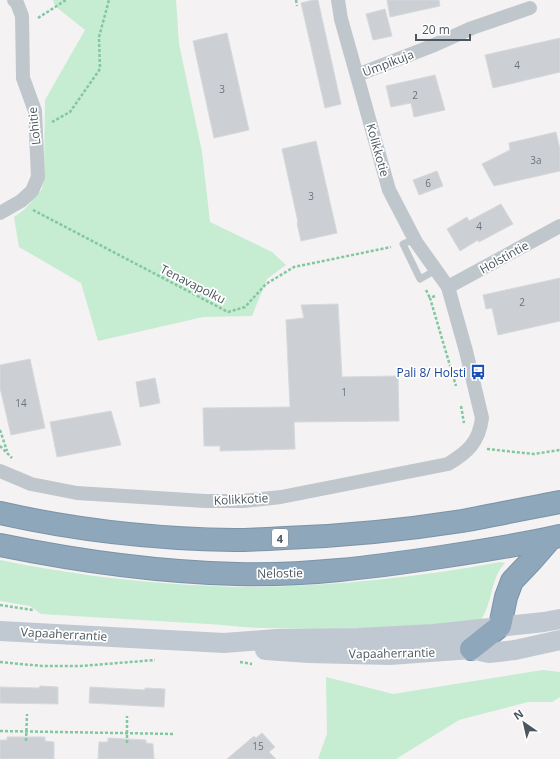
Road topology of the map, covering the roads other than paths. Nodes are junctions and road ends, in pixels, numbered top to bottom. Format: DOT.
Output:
graph roads {
  1 [pos="14,0"];
  2 [pos="338,0"];
  3 [pos="530,8"];
  4 [pos="357,75"];
  5 [pos="0,213"];
  6 [pos="560,226"];
  7 [pos="448,288"];
  8 [pos="0,471"];
  9 [pos="560,502"];
  10 [pos="0,513"];
  11 [pos="555,537"];
  12 [pos="0,545"];
  13 [pos="560,619"];
  14 [pos="500,626"];
  15 [pos="0,630"];
  16 [pos="560,640"];
  17 [pos="224,642"];
  18 [pos="472,649"];
  1 -- 5 [label="street, Lohitie"];
  2 -- 4 [label="street, Kolikkotie"];
  3 -- 4 [label="street, Umpikuja"];
  4 -- 7 [label="street, Kolikkotie"];
  6 -- 7 [label="street, Holstintie"];
  7 -- 8 [label="street, Kolikkotie"];
  9 -- 10 [label="highway, 4"];
  11 -- 12 [label="highway, Nelostie"];
  11 -- 14 [label="highway"];
  13 -- 14 [label="street, Vapaaherrantie"];
  14 -- 17 [label="street, Vapaaherrantie"];
  14 -- 18 [label="highway"];
  15 -- 17 [label="street, Vapaaherrantie"];
  16 -- 18 [label="street, Vapaaherrantie"];
  17 -- 18 [label="street, Vapaaherrantie"];
}
